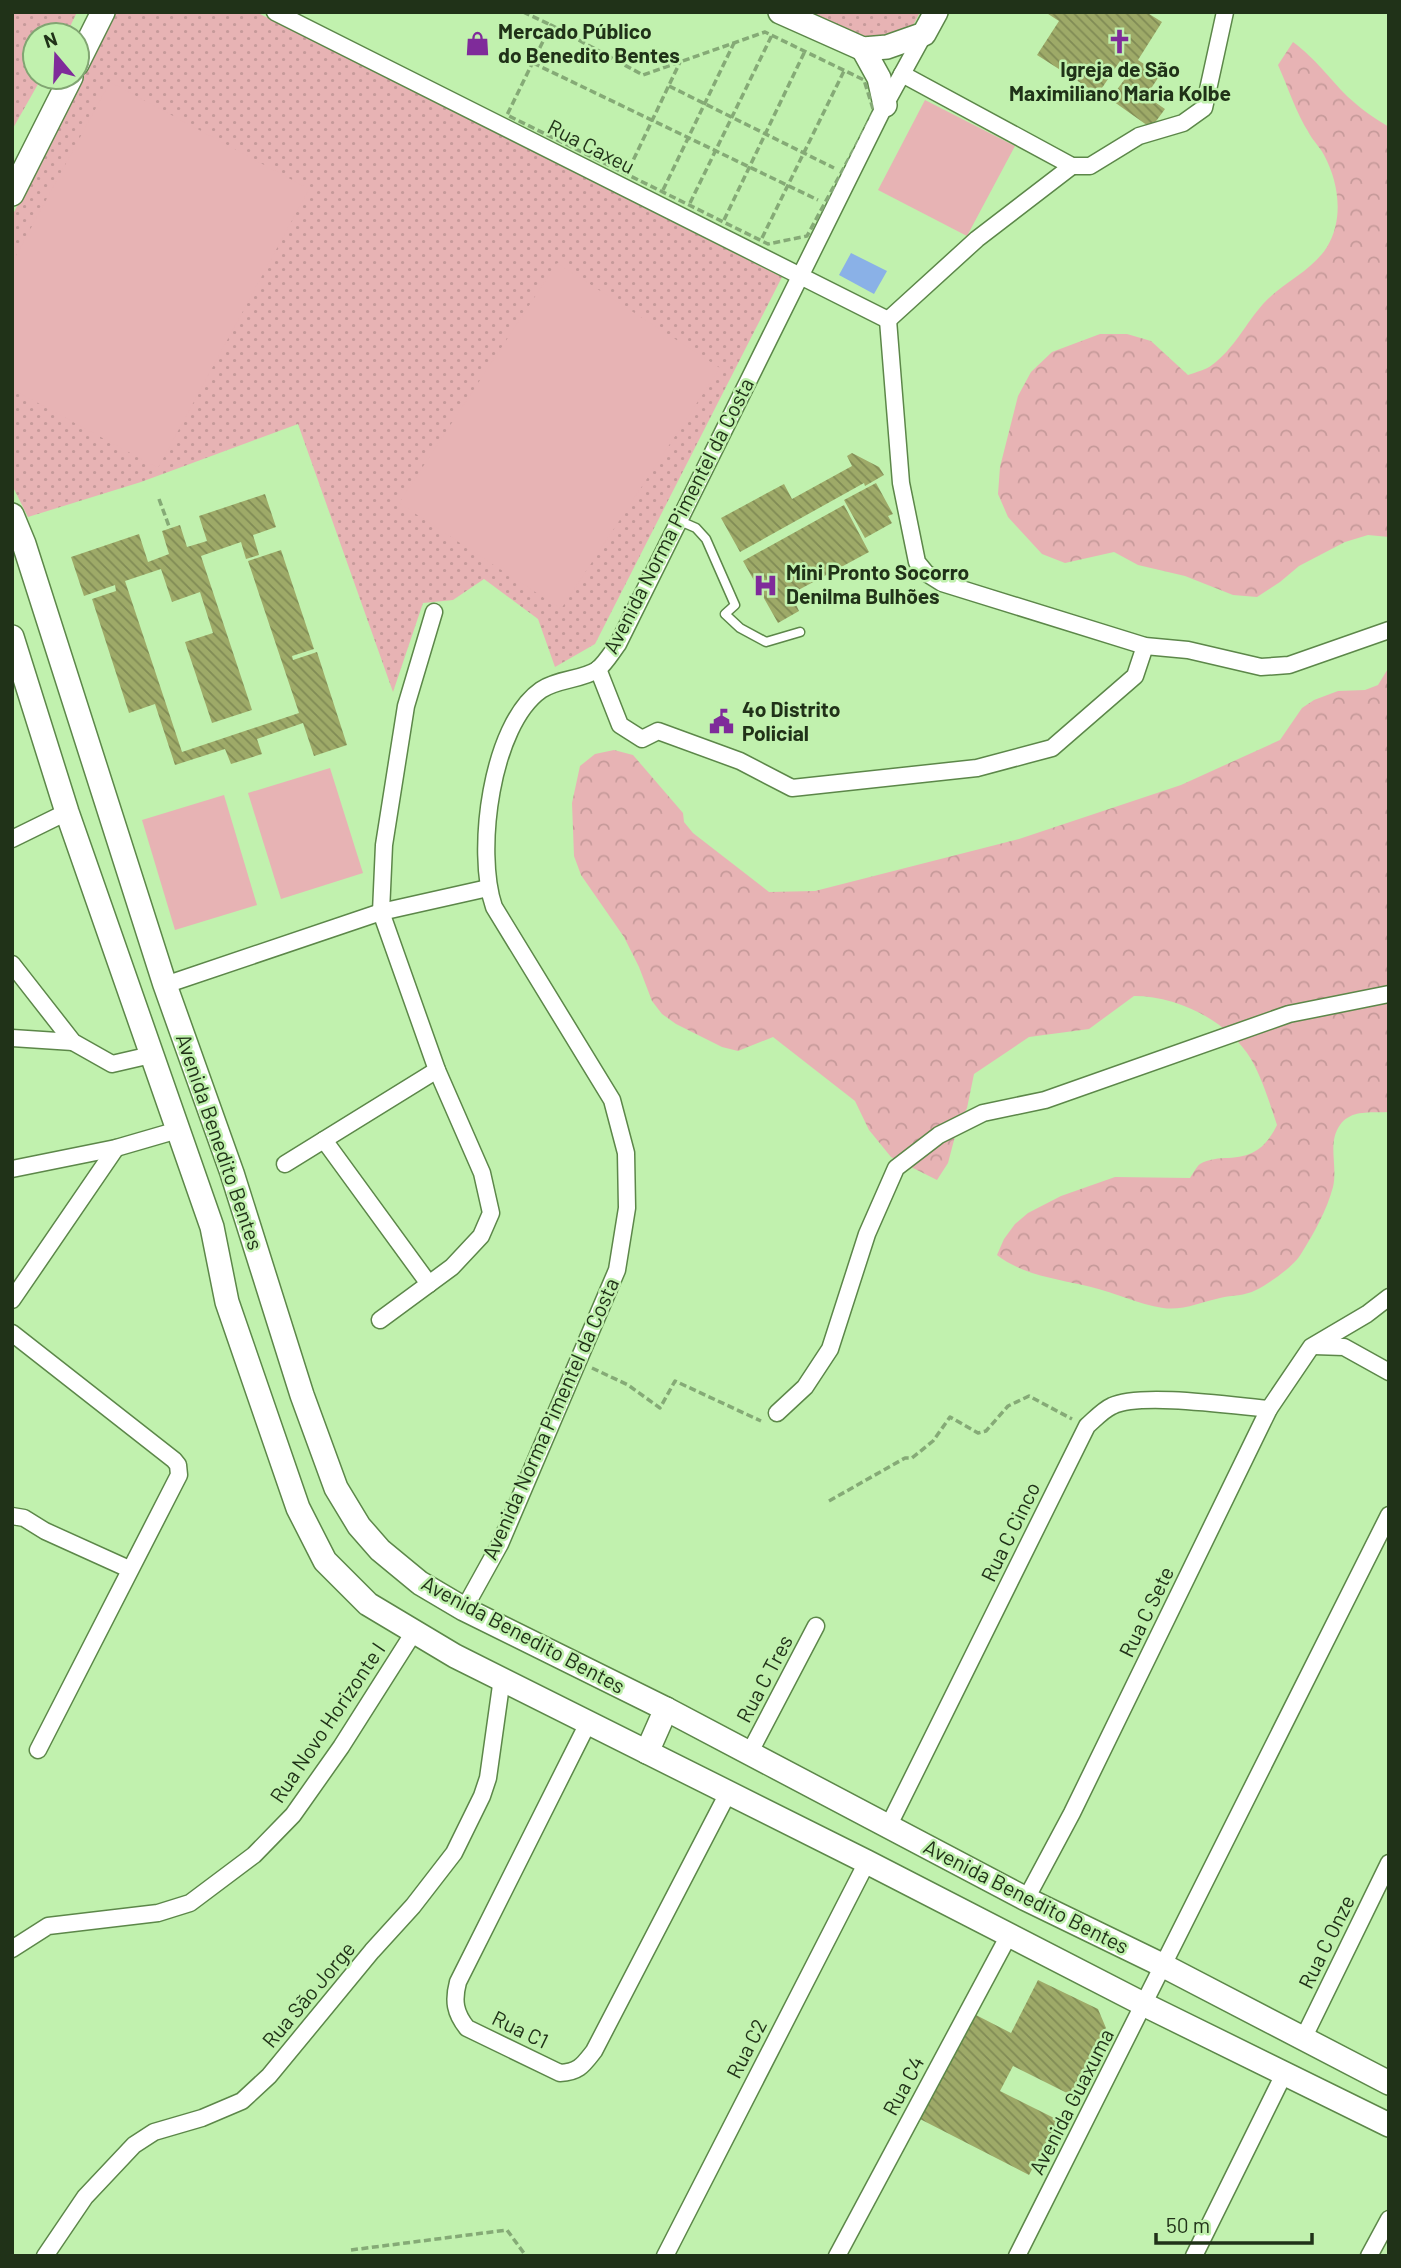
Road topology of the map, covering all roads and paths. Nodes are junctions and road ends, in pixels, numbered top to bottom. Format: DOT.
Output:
graph roads {
  1 [pos="103,12"];
  2 [pos="275,12"];
  3 [pos="523,12"];
  4 [pos="780,12"];
  5 [pos="936,12"];
  6 [pos="1224,12"];
  7 [pos="551,25"];
  8 [pos="924,34"];
  9 [pos="772,35"];
  10 [pos="91,36"];
  11 [pos="734,43"];
  12 [pos="863,49"];
  13 [pos="805,51"];
  14 [pos="680,62"];
  15 [pos="533,63"];
  16 [pos="844,71"];
  17 [pos="902,74"];
  18 [pos="669,86"];
  19 [pos="64,91"];
  20 [pos="704,104"];
  21 [pos="885,105"];
  22 [pos="732,118"];
  23 [pos="652,120"];
  24 [pos="765,134"];
  25 [pos="689,138"];
  26 [pos="716,151"];
  27 [pos="804,153"];
  28 [pos="1072,166"];
  29 [pos="749,167"];
  30 [pos="842,172"];
  31 [pos="627,174"];
  32 [pos="788,185"];
  33 [pos="662,192"];
  34 [pos="12,194"];
  35 [pos="825,203"];
  36 [pos="689,205"];
  37 [pos="723,221"];
  38 [pos="761,240"];
  39 [pos="802,275"];
  40 [pos="888,320"];
  41 [pos="159,499"];
  42 [pos="12,515"];
  43 [pos="680,521"];
  44 [pos="170,529"];
  45 [pos="434,612"];
  46 [pos="1389,630"];
  47 [pos="800,632"];
  48 [pos="12,637"];
  49 [pos="1145,646"];
  50 [pos="598,669"];
  51 [pos="67,812"];
  52 [pos="12,839"];
  53 [pos="488,888"];
  54 [pos="381,912"];
  55 [pos="12,964"];
  56 [pos="165,985"];
  57 [pos="1389,994"];
  58 [pos="12,1038"];
  59 [pos="73,1042"];
  60 [pos="151,1055"];
  61 [pos="437,1070"];
  62 [pos="178,1130"];
  63 [pos="324,1140"];
  64 [pos="116,1148"];
  65 [pos="285,1164"];
  66 [pos="12,1169"];
  67 [pos="245,1216"];
  68 [pos="212,1227"];
  69 [pos="429,1284"];
  70 [pos="1389,1297"];
  71 [pos="12,1300"];
  72 [pos="380,1320"];
  73 [pos="12,1333"];
  74 [pos="1311,1347"];
  75 [pos="578,1361"];
  76 [pos="1389,1371"];
  77 [pos="1269,1409"];
  78 [pos="777,1413"];
  79 [pos="1087,1426"];
  80 [pos="829,1501"];
  81 [pos="1389,1515"];
  82 [pos="12,1516"];
  83 [pos="130,1569"];
  84 [pos="464,1609"];
  85 [pos="816,1626"];
  86 [pos="414,1632"];
  87 [pos="502,1678"];
  88 [pos="666,1709"];
  89 [pos="588,1723"];
  90 [pos="38,1750"];
  91 [pos="647,1752"];
  92 [pos="750,1752"];
  93 [pos="728,1793"];
  94 [pos="888,1827"];
  95 [pos="867,1862"];
  96 [pos="1389,1863"];
  97 [pos="1026,1899"];
  98 [pos="1009,1936"];
  99 [pos="12,1949"];
  100 [pos="1164,1966"];
  101 [pos="1145,2005"];
  102 [pos="1303,2039"];
  103 [pos="1284,2074"];
  104 [pos="1389,2083"];
  105 [pos="1389,2125"];
  106 [pos="1389,2219"];
  107 [pos="351,2250"];
  108 [pos="45,2256"];
  109 [pos="526,2256"];
  110 [pos="665,2256"];
  111 [pos="837,2256"];
  112 [pos="1017,2256"];
  113 [pos="1194,2256"];
  114 [pos="1369,2256"];
  1 -- 10 [label="street"];
  2 -- 39 [label="street, Rua Caxeu"];
  3 -- 7 [label="path"];
  4 -- 12 [label="street"];
  5 -- 8 [label="street, Avenida Norma Pimentel da Costa"];
  6 -- 28 [label="street"];
  7 -- 14 [label="path"];
  7 -- 15 [label="path"];
  8 -- 12 [label="street"];
  8 -- 17 [label="street, Avenida Norma Pimentel da Costa"];
  9 -- 11 [label="path"];
  9 -- 13 [label="path"];
  9 -- 22 [label="path"];
  11 -- 14 [label="path"];
  11 -- 20 [label="path"];
  12 -- 21 [label="street"];
  13 -- 16 [label="path"];
  13 -- 24 [label="path"];
  14 -- 18 [label="path"];
  15 -- 23 [label="path"];
  15 -- 31 [label="path"];
  16 -- 27 [label="path"];
  16 -- 30 [label="path"];
  17 -- 21 [label="street, Avenida Norma Pimentel da Costa"];
  17 -- 28 [label="street"];
  18 -- 20 [label="path"];
  18 -- 23 [label="path"];
  19 -- 34 [label="street"];
  20 -- 22 [label="path"];
  20 -- 25 [label="path"];
  21 -- 39 [label="street, Avenida Norma Pimentel da Costa"];
  22 -- 24 [label="path"];
  22 -- 26 [label="path"];
  23 -- 25 [label="path"];
  23 -- 31 [label="path"];
  24 -- 27 [label="path"];
  24 -- 29 [label="path"];
  25 -- 26 [label="path"];
  25 -- 33 [label="path"];
  26 -- 29 [label="path"];
  26 -- 36 [label="path"];
  27 -- 30 [label="path"];
  27 -- 32 [label="path"];
  28 -- 40 [label="street"];
  29 -- 32 [label="path"];
  29 -- 37 [label="path"];
  30 -- 35 [label="path"];
  31 -- 33 [label="path"];
  32 -- 35 [label="path"];
  32 -- 38 [label="path"];
  33 -- 36 [label="path"];
  35 -- 38 [label="path"];
  36 -- 37 [label="path"];
  37 -- 38 [label="path"];
  39 -- 40 [label="street, Rua Caxeu"];
  39 -- 43 [label="street, Avenida Norma Pimentel da Costa"];
  40 -- 49 [label="street"];
  41 -- 44 [label="path"];
  42 -- 56 [label="street, Avenida Benedito Bentes"];
  43 -- 47 [label="lane"];
  43 -- 50 [label="street, Avenida Norma Pimentel da Costa"];
  45 -- 54 [label="street"];
  46 -- 49 [label="street"];
  48 -- 51 [label="street, Avenida Benedito Bentes"];
  49 -- 50 [label="street"];
  50 -- 53 [label="street, Avenida Norma Pimentel da Costa"];
  51 -- 52 [label="street"];
  51 -- 60 [label="street, Avenida Benedito Bentes"];
  53 -- 54 [label="street"];
  53 -- 75 [label="street, Avenida Norma Pimentel da Costa"];
  54 -- 56 [label="street"];
  54 -- 61 [label="street"];
  55 -- 59 [label="street"];
  56 -- 67 [label="street, Avenida Benedito Bentes"];
  57 -- 78 [label="street"];
  58 -- 59 [label="street"];
  59 -- 60 [label="street"];
  60 -- 62 [label="street, Avenida Benedito Bentes"];
  61 -- 63 [label="street"];
  61 -- 69 [label="street"];
  62 -- 64 [label="street"];
  62 -- 68 [label="street, Avenida Benedito Bentes"];
  63 -- 65 [label="street"];
  63 -- 69 [label="street"];
  64 -- 66 [label="street"];
  64 -- 71 [label="street"];
  67 -- 68 [label="street"];
  67 -- 84 [label="street, Avenida Benedito Bentes"];
  68 -- 86 [label="street, Avenida Benedito Bentes"];
  69 -- 72 [label="street"];
  70 -- 74 [label="street"];
  73 -- 83 [label="street"];
  74 -- 76 [label="street"];
  74 -- 77 [label="street, Rua C Sete"];
  75 -- 78 [label="path"];
  75 -- 84 [label="street, Avenida Norma Pimentel da Costa"];
  77 -- 79 [label="street, Rua C Cinco"];
  77 -- 97 [label="street, Rua C Sete"];
  79 -- 80 [label="path"];
  79 -- 94 [label="street, Rua C Cinco"];
  81 -- 100 [label="street"];
  82 -- 83 [label="street"];
  83 -- 90 [label="street"];
  84 -- 88 [label="street, Avenida Benedito Bentes"];
  85 -- 92 [label="street, Rua C Tres"];
  86 -- 87 [label="street, Avenida Benedito Bentes"];
  86 -- 99 [label="street, Rua Novo Horizonte I"];
  87 -- 89 [label="street, Avenida Benedito Bentes"];
  87 -- 108 [label="street, Rua São Jorge"];
  88 -- 91 [label="street"];
  88 -- 92 [label="street, Avenida Benedito Bentes"];
  89 -- 91 [label="street, Avenida Benedito Bentes"];
  89 -- 93 [label="street, Rua C1"];
  91 -- 93 [label="street, Avenida Benedito Bentes"];
  92 -- 94 [label="street, Avenida Benedito Bentes"];
  93 -- 95 [label="street, Avenida Benedito Bentes"];
  94 -- 97 [label="street, Avenida Benedito Bentes"];
  95 -- 98 [label="street, Avenida Benedito Bentes"];
  95 -- 110 [label="street, Rua C2"];
  96 -- 102 [label="street, Rua C Onze"];
  97 -- 100 [label="street, Avenida Benedito Bentes"];
  98 -- 101 [label="street, Avenida Benedito Bentes"];
  98 -- 111 [label="street, Rua C4"];
  100 -- 101 [label="street, Avenida Guaxuma"];
  100 -- 102 [label="street, Avenida Benedito Bentes"];
  101 -- 103 [label="street, Avenida Benedito Bentes"];
  101 -- 112 [label="street, Avenida Guaxuma"];
  102 -- 104 [label="street, Avenida Benedito Bentes"];
  103 -- 105 [label="street, Avenida Benedito Bentes"];
  103 -- 113 [label="street"];
  106 -- 114 [label="street"];
  107 -- 109 [label="path"];
}
